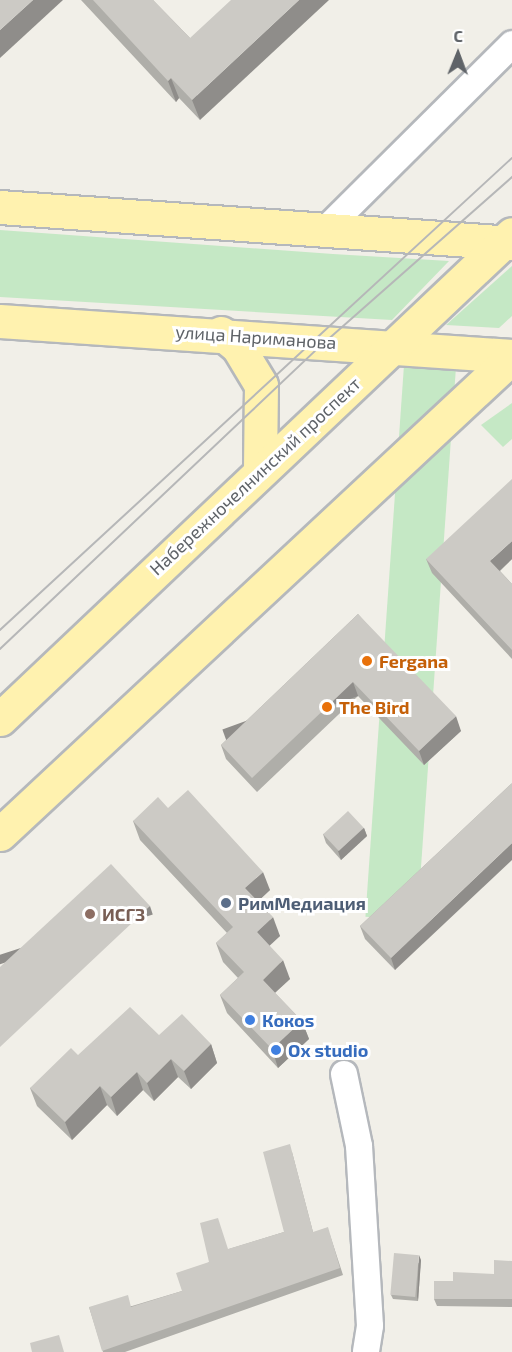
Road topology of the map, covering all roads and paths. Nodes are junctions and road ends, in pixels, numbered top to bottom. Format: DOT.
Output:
graph roads {
  1 [pos="512,44"];
  2 [pos="0,207"];
  3 [pos="327,228"];
  4 [pos="510,240"];
  5 [pos="0,321"];
  6 [pos="221,333"];
  7 [pos="397,345"];
  8 [pos="512,357"];
  9 [pos="260,468"];
  10 [pos="0,719"];
  11 [pos="0,834"];
  12 [pos="344,1074"];
  13 [pos="368,1352"];
  1 -- 3 [label="street"];
  2 -- 3 [label="main road"];
  3 -- 4 [label="main road"];
  4 -- 7 [label="main road, Набережночелнинский проспект"];
  5 -- 6 [label="main road, улица Нариманова"];
  6 -- 7 [label="main road, улица Нариманова"];
  6 -- 9 [label="main road"];
  7 -- 8 [label="main road, улица Нариманова"];
  7 -- 9 [label="main road, Набережночелнинский проспект"];
  8 -- 11 [label="main road"];
  9 -- 10 [label="main road, Набережночелнинский проспект"];
  12 -- 13 [label="street"];
}
